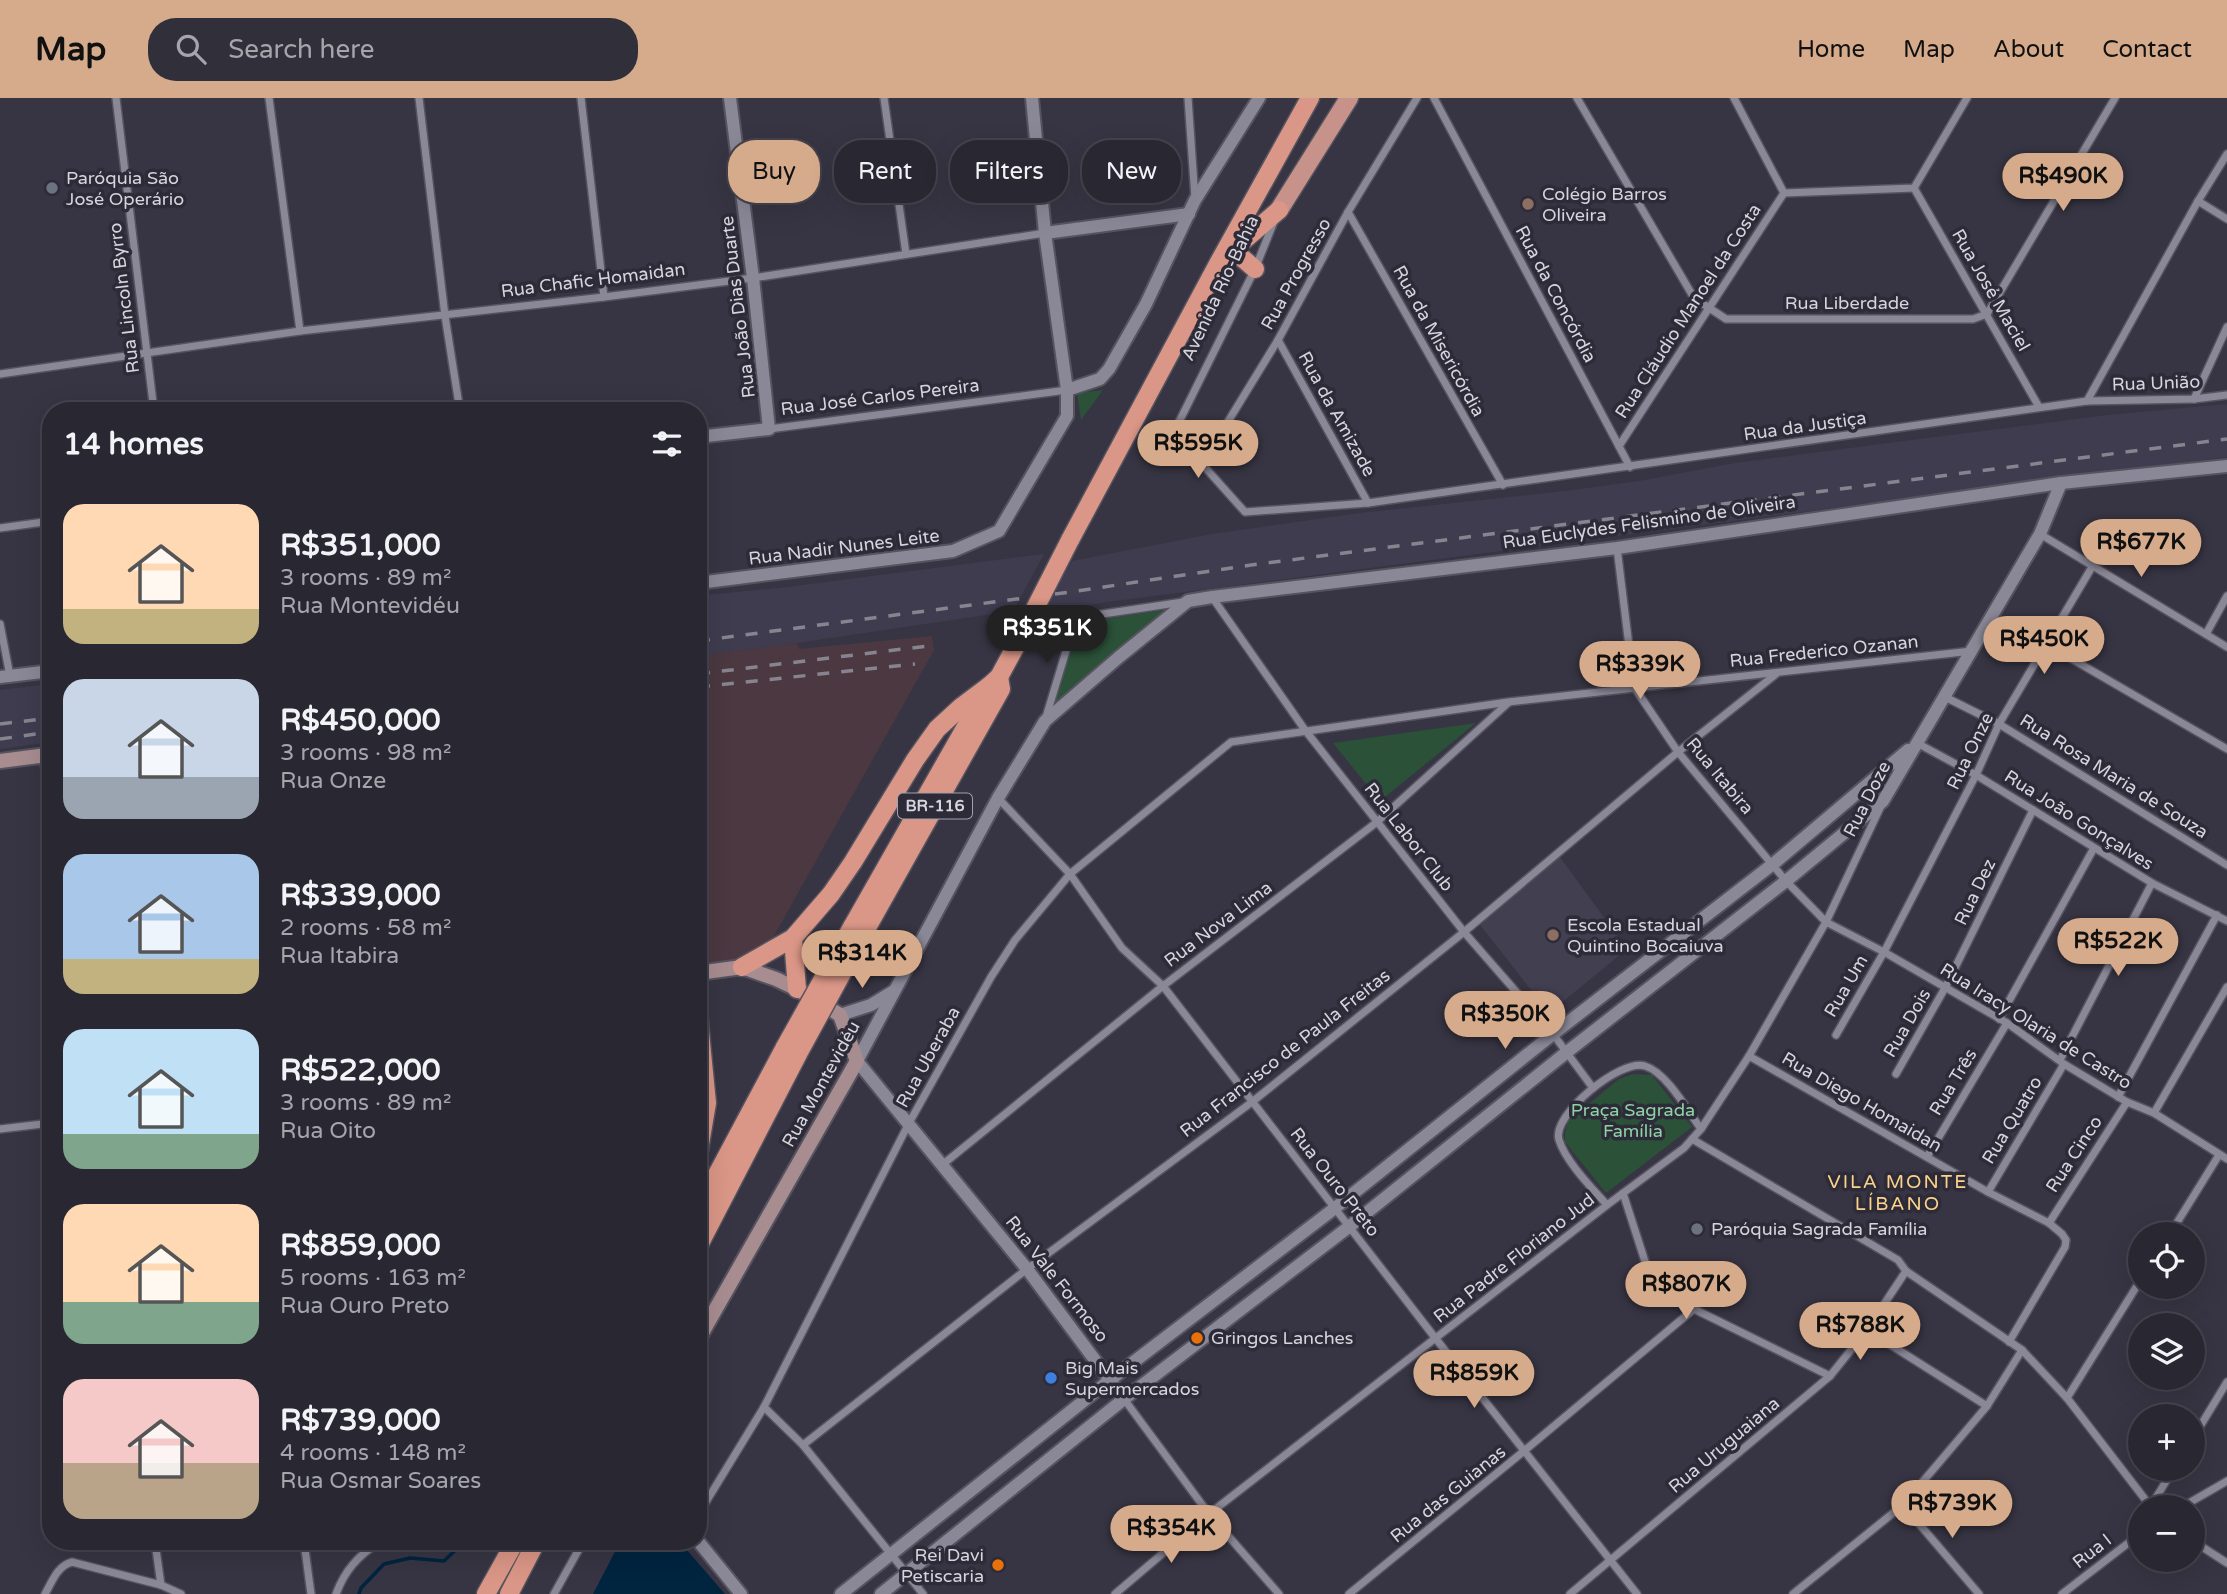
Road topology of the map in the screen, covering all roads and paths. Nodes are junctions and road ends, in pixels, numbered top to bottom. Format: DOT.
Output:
graph roads {
  1 [pos="116,98"];
  2 [pos="270,98"];
  3 [pos="419,98"];
  4 [pos="581,98"];
  5 [pos="730,98"];
  6 [pos="884,98"];
  7 [pos="1032,98"];
  8 [pos="1188,98"];
  9 [pos="1259,98"];
  10 [pos="1310,98"];
  11 [pos="1349,98"];
  12 [pos="1417,98"];
  13 [pos="1434,98"];
  14 [pos="1577,98"];
  15 [pos="1734,98"];
  16 [pos="1967,98"];
  17 [pos="2115,98"];
  18 [pos="2227,154"];
  19 [pos="1914,188"];
  20 [pos="1784,193"];
  21 [pos="1195,200"];
  22 [pos="2197,201"];
  23 [pos="1279,210"];
  24 [pos="1348,212"];
  25 [pos="1189,214"];
  26 [pos="2227,219"];
  27 [pos="1045,233"];
  28 [pos="1233,250"];
  29 [pos="906,254"];
  30 [pos="1219,262"];
  31 [pos="1255,269"];
  32 [pos="753,278"];
  33 [pos="604,297"];
  34 [pos="1709,308"];
  35 [pos="1987,314"];
  36 [pos="445,316"];
  37 [pos="2227,327"];
  38 [pos="300,331"];
  39 [pos="1278,340"];
  40 [pos="146,353"];
  41 [pos="0,374"];
  42 [pos="1067,390"];
  43 [pos="2227,395"];
  44 [pos="2194,399"];
  45 [pos="2087,401"];
  46 [pos="153,402"];
  47 [pos="459,402"];
  48 [pos="2039,407"];
  49 [pos="769,429"];
  50 [pos="707,437"];
  51 [pos="1619,446"];
  52 [pos="1202,464"];
  53 [pos="2227,466"];
  54 [pos="1630,467"];
  55 [pos="2061,483"];
  56 [pos="1503,485"];
  57 [pos="1368,503"];
  58 [pos="42,522"];
  59 [pos="0,528"];
  60 [pos="2040,534"];
  61 [pos="1617,548"];
  62 [pos="2092,567"];
  63 [pos="707,582"];
  64 [pos="2227,596"];
  65 [pos="1212,597"];
  66 [pos="1188,601"];
  67 [pos="1076,618"];
  68 [pos="1991,619"];
  69 [pos="0,624"];
  70 [pos="2206,634"];
  71 [pos="2046,645"];
  72 [pos="2227,647"];
  73 [pos="1972,651"];
  74 [pos="42,672"];
  75 [pos="1777,673"];
  76 [pos="5,677"];
  77 [pos="994,681"];
  78 [pos="1634,687"];
  79 [pos="1945,697"];
  80 [pos="1508,702"];
  81 [pos="1045,721"];
  82 [pos="1999,724"];
  83 [pos="1305,730"];
  84 [pos="1917,743"];
  85 [pos="2227,749"];
  86 [pos="1678,752"];
  87 [pos="42,756"];
  88 [pos="0,761"];
  89 [pos="1976,775"];
  90 [pos="998,799"];
  91 [pos="1883,802"];
  92 [pos="2033,810"];
  93 [pos="1377,822"];
  94 [pos="2094,848"];
  95 [pos="1773,864"];
  96 [pos="2227,865"];
  97 [pos="1070,874"];
  98 [pos="1786,881"];
  99 [pos="2151,883"];
  100 [pos="2217,915"];
  101 [pos="2227,921"];
  102 [pos="1826,922"];
  103 [pos="1464,932"];
  104 [pos="793,939"];
  105 [pos="1884,952"];
  106 [pos="742,967"];
  107 [pos="707,972"];
  108 [pos="1163,986"];
  109 [pos="2227,987"];
  110 [pos="1945,988"];
  111 [pos="797,989"];
  112 [pos="895,990"];
  113 [pos="840,1016"];
  114 [pos="1998,1019"];
  115 [pos="2007,1023"];
  116 [pos="1553,1034"];
  117 [pos="1836,1035"];
  118 [pos="791,1051"];
  119 [pos="1567,1052"];
  120 [pos="1749,1056"];
  121 [pos="857,1061"];
  122 [pos="2062,1062"];
  123 [pos="1896,1074"];
  124 [pos="1593,1088"];
  125 [pos="2118,1097"];
  126 [pos="2127,1101"];
  127 [pos="1252,1102"];
  128 [pos="2154,1113"];
  129 [pos="909,1123"];
  130 [pos="42,1124"];
  131 [pos="0,1129"];
  132 [pos="1701,1129"];
  133 [pos="1692,1139"];
  134 [pos="2219,1155"];
  135 [pos="1927,1157"];
  136 [pos="2227,1159"];
  137 [pos="942,1165"];
  138 [pos="1988,1192"];
  139 [pos="1623,1193"];
  140 [pos="707,1195"];
  141 [pos="1606,1205"];
  142 [pos="1335,1208"];
  143 [pos="2177,1222"];
  144 [pos="2049,1223"];
  145 [pos="1350,1226"];
  146 [pos="707,1228"];
  147 [pos="1027,1269"];
  148 [pos="1906,1271"];
  149 [pos="2129,1299"];
  150 [pos="1694,1309"];
  151 [pos="707,1324"];
  152 [pos="1867,1331"];
  153 [pos="1436,1339"];
  154 [pos="2009,1342"];
  155 [pos="2022,1350"];
  156 [pos="1830,1376"];
  157 [pos="1110,1380"];
  158 [pos="2227,1382"];
  159 [pos="2067,1398"];
  160 [pos="1124,1399"];
  161 [pos="1987,1406"];
  162 [pos="764,1407"];
  163 [pos="2205,1418"];
  164 [pos="803,1445"];
  165 [pos="1524,1451"];
  166 [pos="2227,1481"];
  167 [pos="2142,1495"];
  168 [pos="2203,1495"];
  169 [pos="707,1501"];
  170 [pos="1903,1505"];
  171 [pos="1209,1514"];
  172 [pos="2128,1543"];
  173 [pos="2205,1549"];
  174 [pos="156,1550"];
  175 [pos="305,1550"];
  176 [pos="368,1550"];
  177 [pos="511,1550"];
  178 [pos="532,1550"];
  179 [pos="579,1550"];
  180 [pos="705,1550"];
  181 [pos="890,1554"];
  182 [pos="1611,1562"];
  183 [pos="2227,1563"];
  184 [pos="906,1572"];
  185 [pos="161,1585"];
  186 [pos="45,1594"];
  187 [pos="181,1594"];
  188 [pos="311,1594"];
  189 [pos="336,1594"];
  190 [pos="486,1594"];
  191 [pos="509,1594"];
  192 [pos="554,1594"];
  193 [pos="741,1594"];
  194 [pos="841,1594"];
  195 [pos="881,1594"];
  196 [pos="923,1594"];
  197 [pos="1115,1594"];
  198 [pos="1279,1594"];
  199 [pos="1349,1594"];
  200 [pos="1570,1594"];
  201 [pos="1637,1594"];
  202 [pos="1793,1594"];
  203 [pos="1979,1594"];
  204 [pos="2062,1594"];
  1 -- 40 [label="street, Rua Lincoln Byrro"];
  2 -- 38 [label="street"];
  3 -- 36 [label="street"];
  4 -- 33 [label="street"];
  5 -- 32 [label="street, Rua João Dias Duarte"];
  6 -- 29 [label="street"];
  7 -- 27 [label="street, Rua Nadir Nunes Leite"];
  8 -- 21 [label="street"];
  9 -- 21 [label="street"];
  10 -- 30 [label="highway, BR-116"];
  11 -- 23 [label="main road, Avenida Rio-Bahia"];
  12 -- 24 [label="street, Rua Progresso"];
  13 -- 51 [label="street, Rua da Concórdia"];
  14 -- 34 [label="street, Rua Liberdade"];
  15 -- 20 [label="street"];
  16 -- 19 [label="street"];
  17 -- 35 [label="street"];
  18 -- 22 [label="street"];
  19 -- 20 [label="street"];
  19 -- 35 [label="street, Rua José Maciel"];
  20 -- 34 [label="street, Rua Cláudio Manoel da Costa"];
  21 -- 25 [label="street"];
  22 -- 26 [label="street"];
  22 -- 45 [label="street"];
  23 -- 28 [label="highway"];
  23 -- 31 [label="street, Avenida Rio-Bahia"];
  24 -- 39 [label="street, Rua Progresso"];
  24 -- 56 [label="street, Rua da Misericórdia"];
  25 -- 27 [label="street, Rua Chafic Homaidan"];
  25 -- 42 [label="street"];
  27 -- 29 [label="street, Rua Chafic Homaidan"];
  27 -- 42 [label="street, Rua Nadir Nunes Leite"];
  28 -- 30 [label="highway"];
  28 -- 31 [label="highway"];
  29 -- 32 [label="street, Rua Chafic Homaidan"];
  30 -- 77 [label="highway, BR-116, bridge"];
  31 -- 52 [label="street, Avenida Rio-Bahia"];
  32 -- 33 [label="street, Rua Chafic Homaidan"];
  32 -- 49 [label="street, Rua João Dias Duarte"];
  33 -- 36 [label="street, Rua Chafic Homaidan"];
  34 -- 35 [label="street, Rua Liberdade"];
  34 -- 51 [label="street, Rua Cláudio Manoel da Costa"];
  35 -- 48 [label="street, Rua José Maciel"];
  36 -- 38 [label="street, Rua Chafic Homaidan"];
  36 -- 47 [label="street"];
  37 -- 44 [label="street"];
  38 -- 40 [label="street, Rua Chafic Homaidan"];
  39 -- 52 [label="street, Rua Progresso"];
  39 -- 57 [label="street, Rua da Amizade"];
  40 -- 41 [label="street, Rua Chafic Homaidan"];
  40 -- 46 [label="street, Rua Lincoln Byrro"];
  42 -- 49 [label="street, Rua José Carlos Pereira"];
  42 -- 63 [label="street, Rua Nadir Nunes Leite"];
  43 -- 44 [label="street, Rua União"];
  44 -- 45 [label="street, Rua União"];
  45 -- 48 [label="street, Rua da Justiça"];
  48 -- 54 [label="street, Rua da Justiça"];
  49 -- 50 [label="street, Rua José Carlos Pereira"];
  51 -- 54 [label="street, Rua da Concórdia"];
  52 -- 57 [label="street, Rua da Justiça"];
  53 -- 55 [label="street, Rua Euclydes Felismino de Oliveira"];
  54 -- 56 [label="street, Rua da Justiça"];
  55 -- 60 [label="street, Rua Doze"];
  55 -- 61 [label="street, Rua Euclydes Felismino de Oliveira"];
  56 -- 57 [label="street, Rua da Justiça"];
  58 -- 59 [label="street"];
  60 -- 62 [label="street"];
  60 -- 68 [label="street, Rua Doze"];
  61 -- 65 [label="street, Rua Euclydes Felismino de Oliveira"];
  61 -- 78 [label="street, Rua Itabira"];
  62 -- 70 [label="street"];
  62 -- 71 [label="street, Rua Onze"];
  64 -- 70 [label="street"];
  65 -- 66 [label="street, Rua Euclydes Felismino de Oliveira"];
  65 -- 83 [label="street, Rua Labor Club"];
  66 -- 67 [label="street, Rua Euclydes Felismino de Oliveira"];
  66 -- 81 [label="street"];
  67 -- 81 [label="street, Rua Montevidéu"];
  68 -- 71 [label="street"];
  68 -- 73 [label="street, Rua Doze"];
  69 -- 76 [label="street"];
  70 -- 72 [label="street"];
  71 -- 82 [label="street, Rua Onze"];
  71 -- 85 [label="street"];
  73 -- 75 [label="street, Rua Frederico Ozanan"];
  73 -- 79 [label="street, Rua Doze"];
  74 -- 76 [label="street"];
  75 -- 78 [label="street, Rua Frederico Ozanan"];
  75 -- 86 [label="street, Rua Francisco de Paula Freitas"];
  77 -- 104 [label="highway"];
  77 -- 118 [label="highway, BR-116, bridge"];
  78 -- 80 [label="street, Rua Frederico Ozanan"];
  78 -- 86 [label="street, Rua Itabira"];
  79 -- 82 [label="street, Rua Rosa Maria de Souza"];
  79 -- 84 [label="street, Rua Doze"];
  80 -- 83 [label="street, Rua Frederico Ozanan"];
  80 -- 93 [label="street, Rua Nova Lima"];
  81 -- 90 [label="street, Rua Montevidéu"];
  82 -- 89 [label="street, Rua Onze"];
  82 -- 96 [label="street, Rua Rosa Maria de Souza"];
  83 -- 93 [label="street, Rua Labor Club"];
  83 -- 97 [label="street, Rua Uberaba"];
  84 -- 89 [label="street, Rua João Gonçalves"];
  84 -- 91 [label="street, Rua Doze"];
  84 -- 95 [label="street"];
  86 -- 95 [label="street, Rua Itabira"];
  86 -- 103 [label="street, Rua Francisco de Paula Freitas"];
  87 -- 88 [label="main road"];
  89 -- 92 [label="street, Rua João Gonçalves"];
  89 -- 105 [label="street, Rua Onze"];
  90 -- 97 [label="street, Rua Ouro Preto"];
  90 -- 112 [label="street, Rua Montevidéu"];
  91 -- 98 [label="street"];
  91 -- 102 [label="street, Rua Doze"];
  92 -- 94 [label="street, Rua João Gonçalves"];
  92 -- 110 [label="street, Rua Dez"];
  93 -- 103 [label="street, Rua Labor Club"];
  93 -- 108 [label="street, Rua Nova Lima"];
  94 -- 99 [label="street, Rua João Gonçalves"];
  94 -- 114 [label="street"];
  95 -- 98 [label="street, Rua Itabira"];
  95 -- 116 [label="street"];
  97 -- 108 [label="street, Rua Ouro Preto"];
  97 -- 129 [label="street, Rua Uberaba"];
  98 -- 102 [label="street, Rua Itabira"];
  98 -- 119 [label="street"];
  99 -- 100 [label="street, Rua João Gonçalves"];
  99 -- 122 [label="street, Rua Quatro"];
  100 -- 101 [label="street, Rua João Gonçalves"];
  100 -- 125 [label="street"];
  102 -- 105 [label="street, Rua Iracy Olaria de Castro"];
  102 -- 120 [label="street, Rua Doze"];
  103 -- 116 [label="street, Rua Labor Club"];
  103 -- 127 [label="street, Rua Francisco de Paula Freitas"];
  104 -- 106 [label="highway"];
  104 -- 111 [label="highway"];
  105 -- 110 [label="street, Rua Iracy Olaria de Castro"];
  105 -- 117 [label="street, Rua Um"];
  106 -- 107 [label="main road"];
  106 -- 111 [label="main road"];
  108 -- 127 [label="street, Rua Ouro Preto"];
  108 -- 137 [label="street, Rua Nova Lima"];
  109 -- 128 [label="street"];
  110 -- 114 [label="street, Rua Iracy Olaria de Castro"];
  110 -- 123 [label="street, Rua Dois"];
  111 -- 113 [label="main road"];
  112 -- 113 [label="street"];
  112 -- 121 [label="street, Rua Montevidéu"];
  113 -- 121 [label="main road, Rua Vale Formoso"];
  114 -- 115 [label="street, Rua Iracy Olaria de Castro"];
  115 -- 122 [label="street, Rua Iracy Olaria de Castro"];
  115 -- 135 [label="street, Rua Três"];
  116 -- 119 [label="street, Rua Labor Club"];
  116 -- 142 [label="street"];
  118 -- 140 [label="highway, BR-116"];
  118 -- 146 [label="highway, BR-116"];
  119 -- 124 [label="street, Rua Labor Club"];
  119 -- 145 [label="street"];
  120 -- 132 [label="street, Rua Doze"];
  120 -- 135 [label="street, Rua Diego Homaidan"];
  121 -- 129 [label="street, Rua Vale Formoso"];
  121 -- 151 [label="main road, Rua Montevidéu"];
  122 -- 125 [label="street, Rua Iracy Olaria de Castro"];
  122 -- 138 [label="street, Rua Quatro"];
  124 -- 132 [label="street"];
  124 -- 141 [label="street"];
  125 -- 126 [label="street, Rua Iracy Olaria de Castro"];
  126 -- 128 [label="street, Rua Iracy Olaria de Castro"];
  126 -- 144 [label="street, Rua Cinco"];
  127 -- 142 [label="street, Rua Ouro Preto"];
  127 -- 147 [label="street, Rua Francisco de Paula Freitas"];
  128 -- 134 [label="street, Rua Iracy Olaria de Castro"];
  129 -- 137 [label="street, Rua Vale Formoso"];
  129 -- 162 [label="street, Rua Uberaba"];
  130 -- 131 [label="street"];
  132 -- 133 [label="street, Rua Padre Floriano Jud"];
  133 -- 139 [label="street, Rua Padre Floriano Jud"];
  133 -- 148 [label="street"];
  134 -- 136 [label="street, Rua Iracy Olaria de Castro"];
  134 -- 143 [label="street"];
  135 -- 138 [label="street, Rua Diego Homaidan"];
  137 -- 147 [label="street, Rua Vale Formoso"];
  138 -- 144 [label="street, Rua Diego Homaidan"];
  139 -- 141 [label="street, Rua Padre Floriano Jud"];
  139 -- 150 [label="street"];
  141 -- 153 [label="street, Rua Padre Floriano Jud"];
  142 -- 145 [label="street, Rua Ouro Preto"];
  142 -- 157 [label="street"];
  144 -- 154 [label="street, Rua Diego Homaidan"];
  145 -- 153 [label="street, Rua Ouro Preto"];
  145 -- 160 [label="street"];
  147 -- 157 [label="street, Rua Vale Formoso"];
  147 -- 164 [label="street, Rua Francisco de Paula Freitas"];
  148 -- 152 [label="street, Rua Uruguaiana"];
  148 -- 154 [label="street"];
  149 -- 159 [label="street"];
  150 -- 156 [label="street"];
  150 -- 165 [label="street, Rua das Guianas"];
  152 -- 156 [label="street, Rua Uruguaiana"];
  152 -- 161 [label="street"];
  153 -- 165 [label="street, Rua Ouro Preto"];
  153 -- 171 [label="street, Rua Padre Floriano Jud"];
  154 -- 155 [label="street"];
  155 -- 159 [label="street"];
  155 -- 161 [label="street"];
  156 -- 182 [label="street, Rua Uruguaiana"];
  157 -- 160 [label="street, Rua Vale Formoso"];
  157 -- 181 [label="street"];
  158 -- 163 [label="street"];
  159 -- 167 [label="street"];
  160 -- 171 [label="street, Rua Vale Formoso"];
  160 -- 184 [label="street"];
  161 -- 170 [label="street"];
  162 -- 164 [label="street"];
  162 -- 169 [label="street, Rua Uberaba"];
  164 -- 181 [label="street"];
  165 -- 182 [label="street, Rua Ouro Preto"];
  165 -- 199 [label="street, Rua das Guianas"];
  166 -- 168 [label="street"];
  170 -- 202 [label="street"];
  170 -- 203 [label="street"];
  171 -- 197 [label="street, Rua Padre Floriano Jud"];
  171 -- 198 [label="street, Rua Vale Formoso"];
  172 -- 204 [label="street, Rua I"];
  173 -- 183 [label="street"];
  174 -- 185 [label="street"];
  175 -- 188 [label="street"];
  176 -- 189 [label="street"];
  177 -- 190 [label="highway"];
  178 -- 191 [label="highway"];
  179 -- 192 [label="street"];
  180 -- 193 [label="street"];
  181 -- 184 [label="street"];
  181 -- 194 [label="street"];
  182 -- 200 [label="street, Rua Uruguaiana"];
  182 -- 201 [label="street, Rua Ouro Preto"];
  184 -- 195 [label="street"];
  184 -- 196 [label="street"];
  185 -- 186 [label="street"];
  185 -- 187 [label="street"];
}
